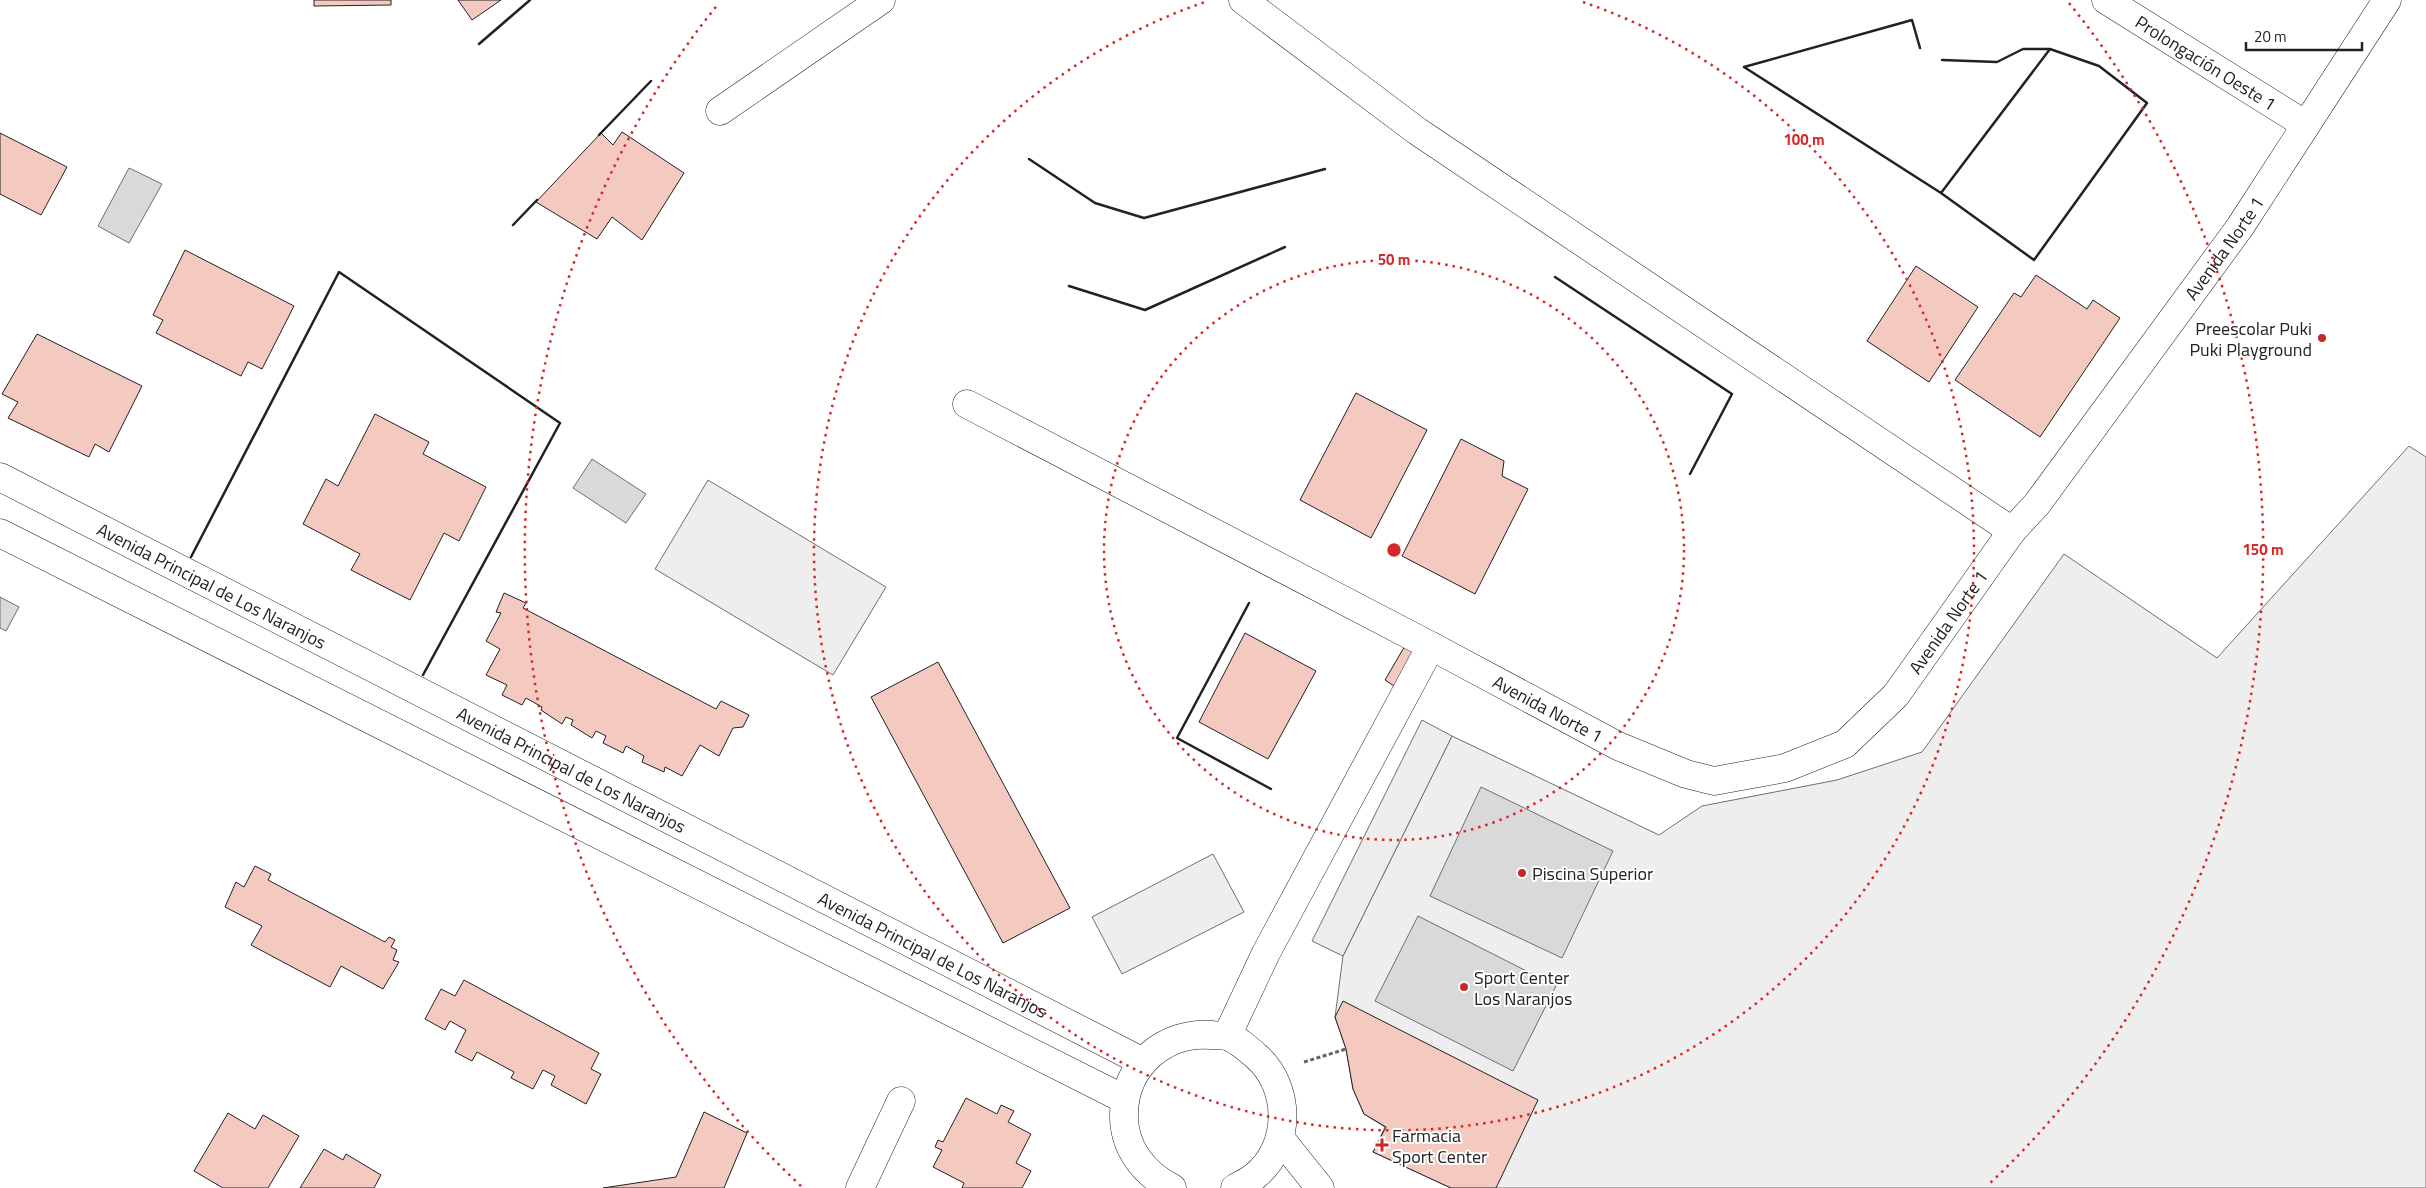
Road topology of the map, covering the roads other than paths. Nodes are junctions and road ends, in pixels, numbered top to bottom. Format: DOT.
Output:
graph roads {
  1 [pos="881,0"];
  2 [pos="1243,0"];
  3 [pos="2106,0"];
  4 [pos="2388,0"];
  5 [pos="720,111"];
  6 [pos="2306,125"];
  7 [pos="967,404"];
  8 [pos="0,477"];
  9 [pos="2012,531"];
  10 [pos="0,533"];
  11 [pos="1432,646"];
  12 [pos="1228,1036"];
  13 [pos="1143,1062"];
  14 [pos="1124,1100"];
  15 [pos="901,1101"];
  16 [pos="1280,1138"];
  17 [pos="860,1188"];
  18 [pos="1172,1188"];
  19 [pos="1235,1188"];
  20 [pos="1320,1188"];
  1 -- 5 [label="street"];
  2 -- 9 [label="street"];
  3 -- 6 [label="street, Prolongación Oeste 1"];
  4 -- 6 [label="street, Avenida Norte 1"];
  6 -- 9 [label="street, Avenida Norte 1"];
  7 -- 11 [label="street, Avenida Norte 1"];
  8 -- 13 [label="street, Avenida Principal de Los Naranjos"];
  9 -- 11 [label="street, Avenida Norte 1"];
  10 -- 14 [label="street"];
  11 -- 12 [label="street"];
  12 -- 13 [label="street"];
  12 -- 16 [label="street"];
  13 -- 14 [label="street"];
  14 -- 18 [label="street"];
  15 -- 17 [label="street"];
  16 -- 19 [label="street"];
  16 -- 20 [label="street"];
}
